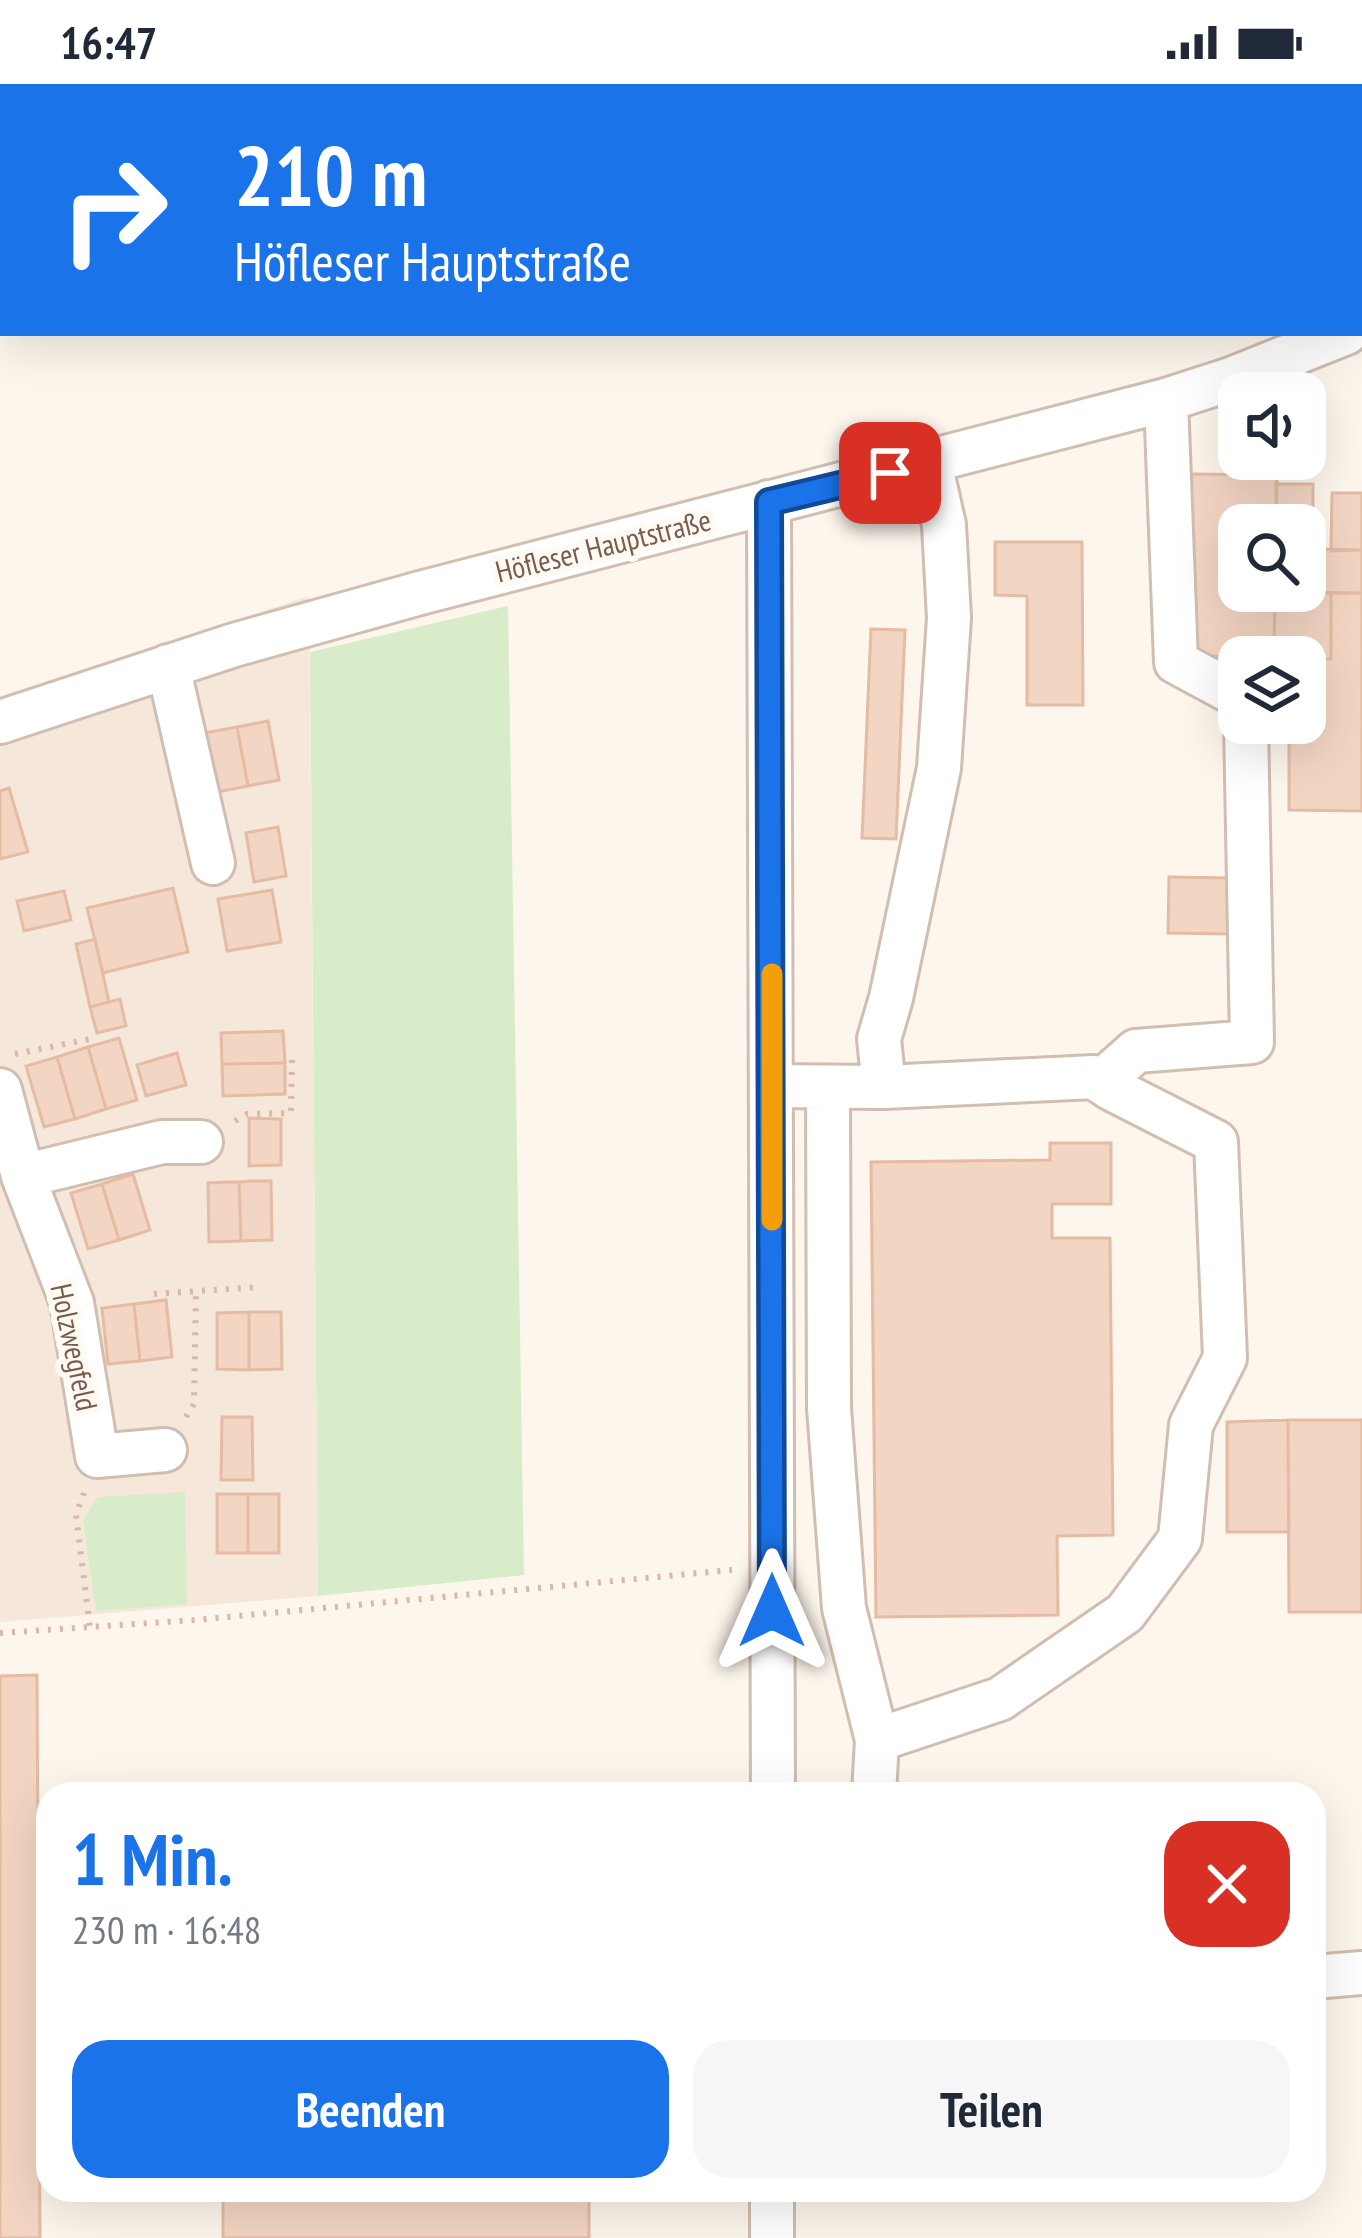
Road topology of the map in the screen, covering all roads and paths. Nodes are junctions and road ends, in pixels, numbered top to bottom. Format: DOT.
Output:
graph roads {
  1 [pos="1338,336"];
  2 [pos="1166,400"];
  3 [pos="930,463"];
  4 [pos="769,502"];
  5 [pos="168,666"];
  6 [pos="1218,684"];
  7 [pos="0,722"];
  8 [pos="1246,744"];
  9 [pos="213,862"];
  10 [pos="95,1038"];
  11 [pos="292,1055"];
  12 [pos="0,1058"];
  13 [pos="1101,1082"];
  14 [pos="772,1086"];
  15 [pos="884,1087"];
  16 [pos="828,1088"];
  17 [pos="0,1090"];
  18 [pos="201,1142"];
  19 [pos="22,1176"];
  20 [pos="259,1287"];
  21 [pos="196,1291"];
  22 [pos="154,1294"];
  23 [pos="165,1450"];
  24 [pos="97,1456"];
  25 [pos="772,1567"];
  26 [pos="90,1627"];
  27 [pos="0,1633"];
  28 [pos="877,1740"];
  29 [pos="772,1782"];
  30 [pos="875,1782"];
  31 [pos="1362,1972"];
  32 [pos="1326,1976"];
  33 [pos="772,2202"];
  34 [pos="772,2238"];
  1 -- 2 [label="street, Höfleser Hauptstraße"];
  2 -- 3 [label="street, Höfleser Hauptstraße"];
  2 -- 6 [label="street"];
  3 -- 4 [label="street, Höfleser Hauptstraße"];
  3 -- 15 [label="street"];
  4 -- 5 [label="street, Höfleser Hauptstraße"];
  4 -- 14 [label="street"];
  5 -- 7 [label="street, Höfleser Hauptstraße"];
  5 -- 9 [label="street"];
  8 -- 13 [label="street"];
  10 -- 12 [label="path"];
  11 -- 18 [label="path"];
  13 -- 15 [label="street"];
  13 -- 28 [label="street"];
  14 -- 16 [label="street"];
  14 -- 25 [label="street"];
  15 -- 16 [label="street"];
  16 -- 28 [label="street"];
  17 -- 19 [label="street, Holzwegfeld"];
  18 -- 19 [label="street"];
  19 -- 24 [label="street, Holzwegfeld"];
  20 -- 21 [label="path"];
  21 -- 22 [label="path"];
  21 -- 23 [label="path"];
  23 -- 24 [label="street"];
  24 -- 26 [label="path"];
  25 -- 26 [label="path"];
  25 -- 29 [label="street"];
  26 -- 27 [label="path"];
  28 -- 30 [label="street"];
  31 -- 32 [label="street"];
  33 -- 34 [label="street"];
}
